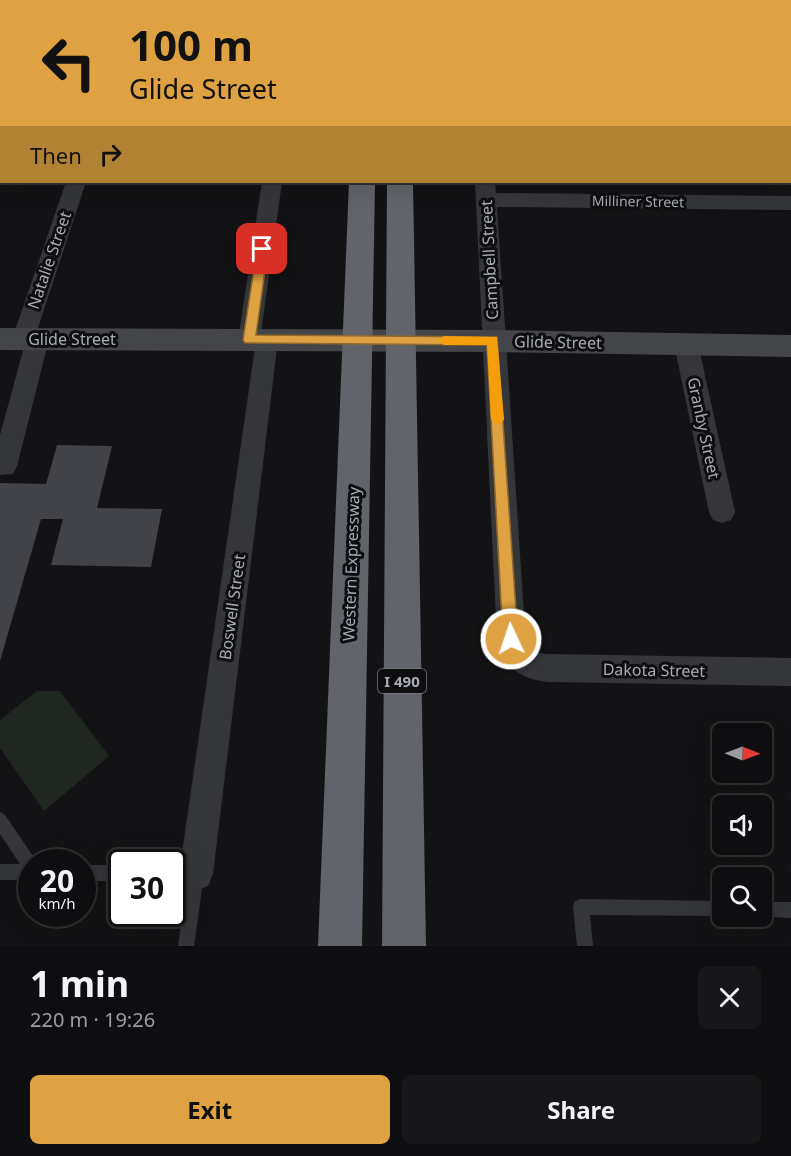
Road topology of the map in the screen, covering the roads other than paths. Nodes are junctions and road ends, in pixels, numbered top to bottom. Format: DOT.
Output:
graph roads {
  1 [pos="76,183"];
  2 [pos="272,183"];
  3 [pos="352,183"];
  4 [pos="362,183"];
  5 [pos="400,183"];
  6 [pos="407,183"];
  7 [pos="485,190"];
  8 [pos="791,203"];
  9 [pos="359,272"];
  10 [pos="399,272"];
  11 [pos="20,339"];
  12 [pos="258,340"];
  13 [pos="493,341"];
  14 [pos="686,344"];
  15 [pos="791,346"];
  16 [pos="4,466"];
  17 [pos="722,512"];
  18 [pos="519,659"];
  19 [pos="791,672"];
  20 [pos="0,820"];
  21 [pos="18,849"];
  22 [pos="186,860"];
  23 [pos="18,871"];
  24 [pos="0,872"];
  25 [pos="712,909"];
  26 [pos="772,909"];
  27 [pos="791,910"];
  28 [pos="185,927"];
  29 [pos="186,946"];
  30 [pos="340,946"];
  31 [pos="404,946"];
  32 [pos="585,946"];
  1 -- 11 [label="street, Natalie Street"];
  2 -- 12 [label="street, Boswell Street"];
  3 -- 9 [label="highway"];
  4 -- 9 [label="highway, Western Expressway"];
  5 -- 10 [label="highway, I 490"];
  6 -- 10 [label="highway"];
  7 -- 8 [label="street, Milliner Street"];
  7 -- 13 [label="street, Campbell Street"];
  9 -- 30 [label="highway, Western Expressway"];
  10 -- 31 [label="highway, I 490"];
  11 -- 12 [label="street, Glide Street"];
  11 -- 16 [label="street, Natalie Street"];
  12 -- 13 [label="street, Glide Street"];
  12 -- 22 [label="street, Boswell Street"];
  13 -- 14 [label="street, Glide Street"];
  13 -- 18 [label="street, Campbell Street"];
  14 -- 15 [label="street, Glide Street"];
  14 -- 17 [label="street, Granby Street"];
  18 -- 19 [label="street, Dakota Street"];
  20 -- 21 [label="lane"];
  23 -- 24 [label="lane"];
  25 -- 32 [label="lane"];
  26 -- 27 [label="lane"];
  28 -- 29 [label="lane"];
}
